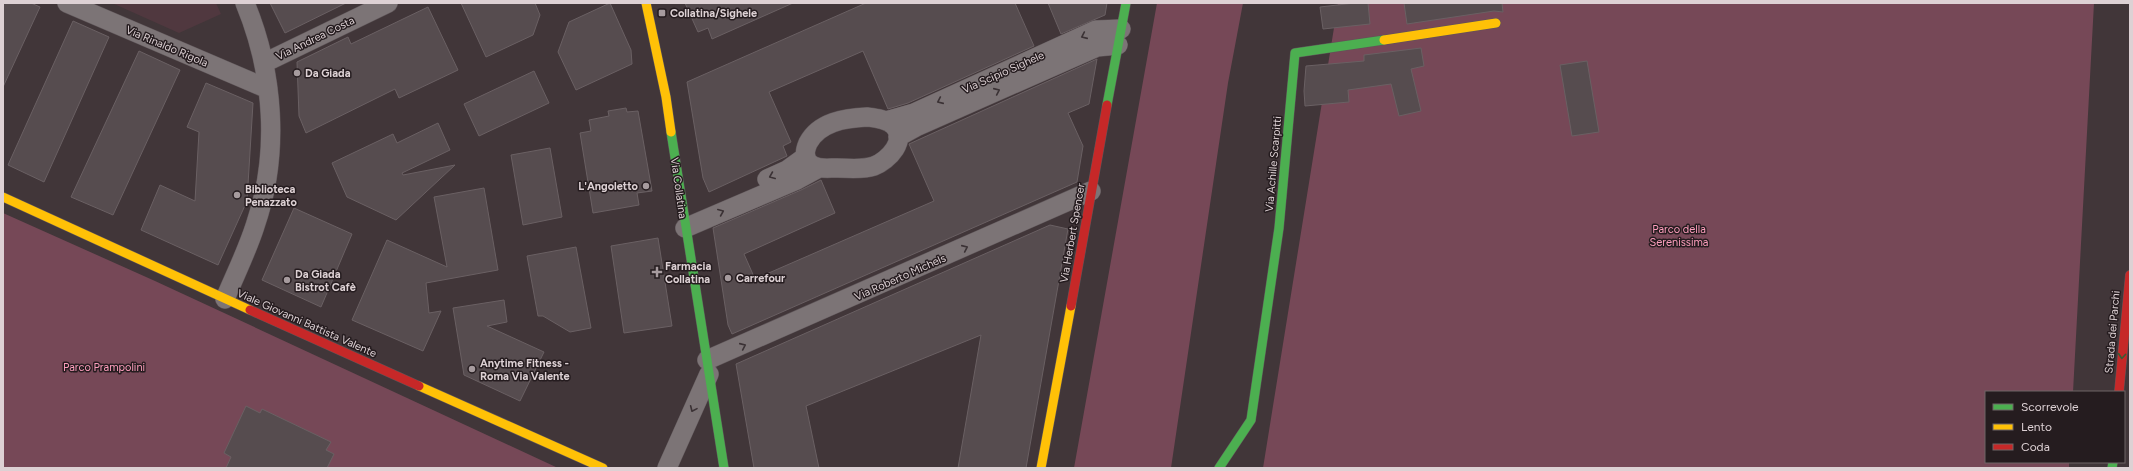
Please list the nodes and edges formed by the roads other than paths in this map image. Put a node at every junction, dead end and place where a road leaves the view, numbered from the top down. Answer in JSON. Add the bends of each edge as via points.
{"nodes":[{"id":1,"x":67,"y":3,"type":"edge"},
{"id":2,"x":244,"y":3,"type":"edge"},
{"id":3,"x":388,"y":3,"type":"edge"},
{"id":4,"x":646,"y":3,"type":"edge"},
{"id":5,"x":1126,"y":3,"type":"edge"},
{"id":6,"x":1496,"y":23,"type":"dead end"},
{"id":7,"x":1120,"y":37,"type":"junction"},
{"id":8,"x":264,"y":63,"type":"junction"},
{"id":9,"x":268,"y":89,"type":"junction"},
{"id":10,"x":886,"y":121,"type":"junction"},
{"id":11,"x":898,"y":137,"type":"junction"},
{"id":12,"x":812,"y":162,"type":"junction"},
{"id":13,"x":1091,"y":191,"type":"junction"},
{"id":14,"x":3,"y":197,"type":"edge"},
{"id":15,"x":684,"y":221,"type":"junction"},
{"id":16,"x":2130,"y":275,"type":"edge"},
{"id":17,"x":224,"y":299,"type":"junction"},
{"id":18,"x":708,"y":367,"type":"junction"},
{"id":19,"x":2119,"y":391,"type":"edge"},
{"id":20,"x":603,"y":468,"type":"edge"},
{"id":21,"x":668,"y":468,"type":"edge"},
{"id":22,"x":724,"y":468,"type":"edge"},
{"id":23,"x":1041,"y":468,"type":"edge"},
{"id":24,"x":1219,"y":468,"type":"edge"}],
"edges":[{"from":1,"to":9,"type":"street","name":"Via Rinaldo Rigola"},
{"from":2,"to":8,"type":"street"},
{"from":3,"to":8,"type":"street","name":"Via Andrea Costa"},
{"from":4,"to":15,"type":"main road","name":"Via Collatina","via":[[663,78]]},
{"from":5,"to":7,"type":"main road","name":"Via Herbert Spencer"},
{"from":6,"to":24,"type":"main road","name":"Via Achille Scarpitti","via":[[1295,53],[1279,228],[1251,420]]},
{"from":7,"to":10,"type":"street","name":"Via Scipio Sighele","one_way":true,"via":[[1096,30],[914,113]]},
{"from":11,"to":7,"type":"street","name":"Via Scipio Sighele","one_way":true},
{"from":7,"to":13,"type":"main road","name":"Via Herbert Spencer"},
{"from":8,"to":9,"type":"street"},
{"from":9,"to":17,"type":"street","via":[[270,132],[264,193],[253,233]]},
{"from":10,"to":11,"type":"street","via":[[895,128]]},
{"from":10,"to":12,"type":"street","via":[[867,116],[833,123],[811,138],[805,151]]},
{"from":11,"to":12,"type":"street","via":[[898,143],[892,153],[876,165],[867,168]]},
{"from":12,"to":15,"type":"street","via":[[797,180]]},
{"from":18,"to":13,"type":"street","name":"Via Roberto Michels","one_way":true},
{"from":13,"to":23,"type":"main road","name":"Via Herbert Spencer"},
{"from":14,"to":17,"type":"main road","name":"Viale Giovanni Battista Valente"},
{"from":15,"to":18,"type":"main road","name":"Via Collatina"},
{"from":16,"to":19,"type":"main road","name":"Strada dei Parchi","one_way":true},
{"from":17,"to":20,"type":"main road","name":"Viale Giovanni Battista Valente"},
{"from":18,"to":21,"type":"street","one_way":true},
{"from":18,"to":22,"type":"main road","name":"Via Collatina"}]}
